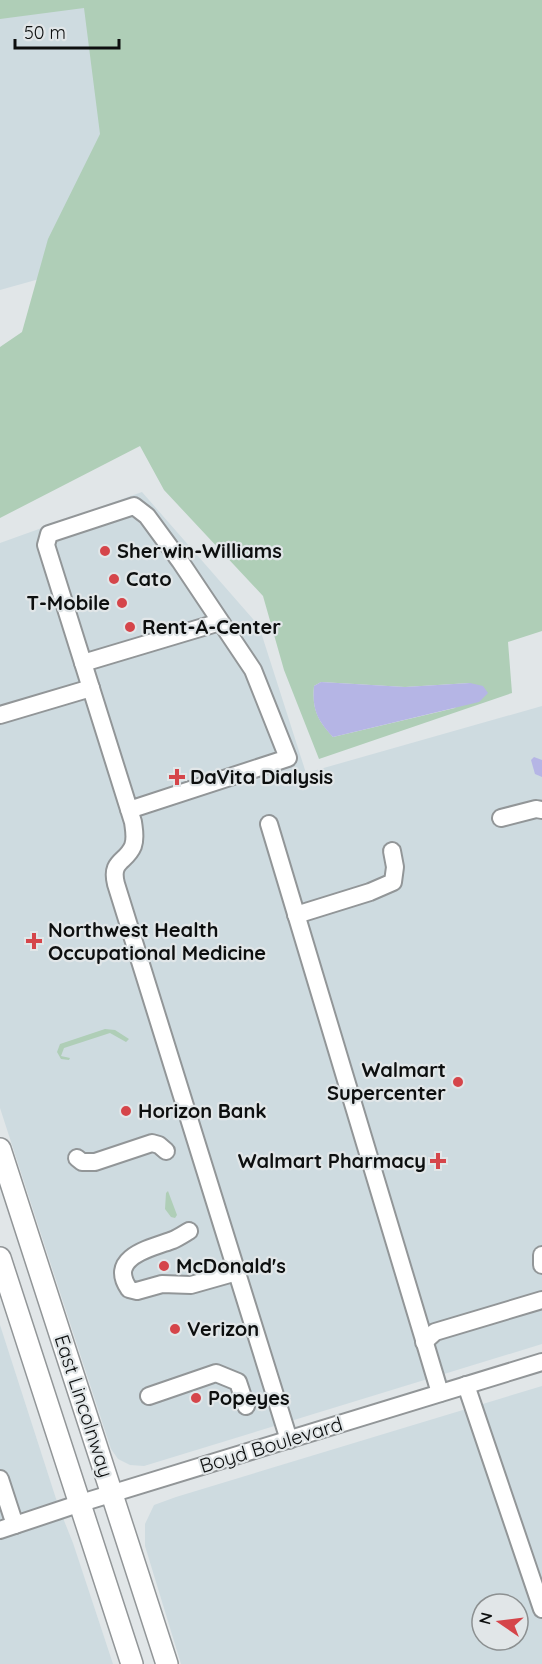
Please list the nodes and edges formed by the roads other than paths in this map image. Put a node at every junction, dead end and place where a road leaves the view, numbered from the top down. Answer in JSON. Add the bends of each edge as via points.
{"nodes":[{"id":1,"x":220,"y":622,"type":"junction"},
{"id":2,"x":83,"y":663,"type":"junction"},
{"id":3,"x":91,"y":688,"type":"junction"},
{"id":4,"x":0,"y":715,"type":"edge"},
{"id":5,"x":129,"y":810,"type":"junction"},
{"id":6,"x":542,"y":810,"type":"edge"},
{"id":7,"x":501,"y":818,"type":"dead end"},
{"id":8,"x":269,"y":824,"type":"dead end"},
{"id":9,"x":392,"y":851,"type":"dead end"},
{"id":10,"x":296,"y":915,"type":"junction"},
{"id":11,"x":0,"y":1149,"type":"edge"},
{"id":12,"x":166,"y":1152,"type":"dead end"},
{"id":13,"x":76,"y":1158,"type":"dead end"},
{"id":14,"x":3,"y":1171,"type":"edge"},
{"id":15,"x":189,"y":1231,"type":"dead end"},
{"id":16,"x":542,"y":1255,"type":"edge"},
{"id":17,"x":0,"y":1258,"type":"edge"},
{"id":18,"x":542,"y":1265,"type":"edge"},
{"id":19,"x":237,"y":1272,"type":"junction"},
{"id":20,"x":542,"y":1299,"type":"edge"},
{"id":21,"x":424,"y":1342,"type":"junction"},
{"id":22,"x":542,"y":1362,"type":"edge"},
{"id":23,"x":466,"y":1385,"type":"junction"},
{"id":24,"x":440,"y":1393,"type":"junction"},
{"id":25,"x":149,"y":1396,"type":"dead end"},
{"id":26,"x":246,"y":1406,"type":"dead end"},
{"id":27,"x":289,"y":1440,"type":"junction"},
{"id":28,"x":1,"y":1485,"type":"edge"},
{"id":29,"x":113,"y":1494,"type":"junction"},
{"id":30,"x":81,"y":1503,"type":"junction"},
{"id":31,"x":8,"y":1528,"type":"edge"},
{"id":32,"x":542,"y":1609,"type":"edge"},
{"id":33,"x":132,"y":1664,"type":"edge"},
{"id":34,"x":167,"y":1664,"type":"edge"}],
"edges":[{"from":1,"to":2,"type":"street"},
{"from":1,"to":2,"type":"street","via":[[154,525],[134,506],[49,534],[46,545]]},
{"from":1,"to":5,"type":"street","via":[[253,669],[288,758]]},
{"from":2,"to":3,"type":"street"},
{"from":3,"to":4,"type":"street"},
{"from":3,"to":5,"type":"street"},
{"from":5,"to":19,"type":"street","via":[[135,834],[133,847],[115,867],[114,876]]},
{"from":6,"to":7,"type":"street"},
{"from":8,"to":10,"type":"street"},
{"from":9,"to":10,"type":"street","via":[[393,882]]},
{"from":10,"to":21,"type":"street"},
{"from":11,"to":14,"type":"main road","name":"East Lincolnway"},
{"from":12,"to":13,"type":"street","via":[[152,1143],[94,1162]]},
{"from":14,"to":29,"type":"main road","name":"East Lincolnway"},
{"from":15,"to":19,"type":"street","via":[[144,1248],[125,1263],[124,1281],[129,1289],[191,1285]]},
{"from":16,"to":18,"type":"street"},
{"from":17,"to":30,"type":"main road","name":"East Lincolnway"},
{"from":19,"to":27,"type":"street"},
{"from":20,"to":21,"type":"street","via":[[435,1332]]},
{"from":21,"to":24,"type":"street"},
{"from":22,"to":23,"type":"street","name":"Boyd Boulevard"},
{"from":23,"to":24,"type":"street","name":"Boyd Boulevard"},
{"from":23,"to":32,"type":"street"},
{"from":24,"to":27,"type":"street","name":"Boyd Boulevard"},
{"from":25,"to":26,"type":"street","via":[[216,1372],[238,1382]]},
{"from":27,"to":29,"type":"street","name":"Boyd Boulevard"},
{"from":28,"to":31,"type":"street"},
{"from":29,"to":30,"type":"street","name":"Boyd Boulevard"},
{"from":29,"to":34,"type":"main road","name":"East Lincolnway"},
{"from":30,"to":31,"type":"street","name":"Boyd Boulevard"},
{"from":30,"to":33,"type":"main road","name":"East Lincolnway"}]}
